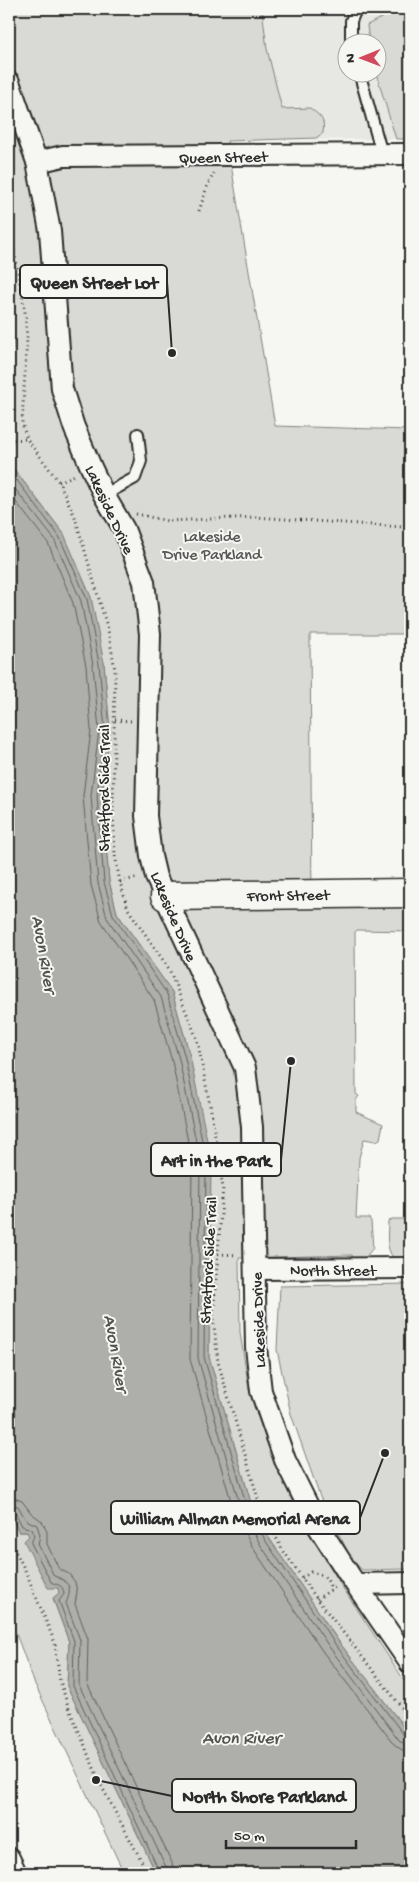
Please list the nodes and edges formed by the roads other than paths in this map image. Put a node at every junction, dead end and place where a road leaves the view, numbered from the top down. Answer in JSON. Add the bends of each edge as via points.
{"nodes":[{"id":1,"x":356,"y":9,"type":"edge"},
{"id":2,"x":351,"y":32,"type":"edge"},
{"id":3,"x":9,"y":82,"type":"edge"},
{"id":4,"x":362,"y":82,"type":"edge"},
{"id":5,"x":382,"y":154,"type":"junction"},
{"id":6,"x":410,"y":154,"type":"edge"},
{"id":7,"x":37,"y":162,"type":"junction"},
{"id":8,"x":138,"y":434,"type":"dead end"},
{"id":9,"x":108,"y":502,"type":"junction"},
{"id":10,"x":410,"y":893,"type":"edge"},
{"id":11,"x":165,"y":896,"type":"junction"},
{"id":12,"x":410,"y":1268,"type":"edge"},
{"id":13,"x":255,"y":1269,"type":"junction"},
{"id":14,"x":357,"y":1584,"type":"junction"},
{"id":15,"x":410,"y":1584,"type":"edge"},
{"id":16,"x":410,"y":1663,"type":"edge"},
{"id":17,"x":9,"y":1858,"type":"edge"},
{"id":18,"x":16,"y":1873,"type":"edge"}],
"edges":[{"from":1,"to":2,"type":"lane"},
{"from":3,"to":7,"type":"street","name":"Lakeside Drive"},
{"from":4,"to":5,"type":"lane"},
{"from":5,"to":6,"type":"street","name":"Queen Street"},
{"from":5,"to":7,"type":"street","name":"Queen Street","via":[[63,156]]},
{"from":7,"to":9,"type":"street","name":"Lakeside Drive","via":[[50,231],[62,389],[74,427]]},
{"from":8,"to":9,"type":"lane","via":[[141,461],[136,478]]},
{"from":9,"to":11,"type":"street","name":"Lakeside Drive","via":[[124,529],[144,582],[150,634],[146,816],[152,863]]},
{"from":10,"to":11,"type":"street","name":"Front Street"},
{"from":11,"to":13,"type":"street","name":"Lakeside Drive","via":[[245,1068],[252,1127]]},
{"from":12,"to":13,"type":"street","name":"North Street"},
{"from":13,"to":14,"type":"street","name":"Lakeside Drive","via":[[256,1347],[261,1391],[285,1460],[318,1526]]},
{"from":14,"to":15,"type":"street"},
{"from":14,"to":16,"type":"street","name":"Lakeside Drive"},
{"from":17,"to":18,"type":"street"}]}
